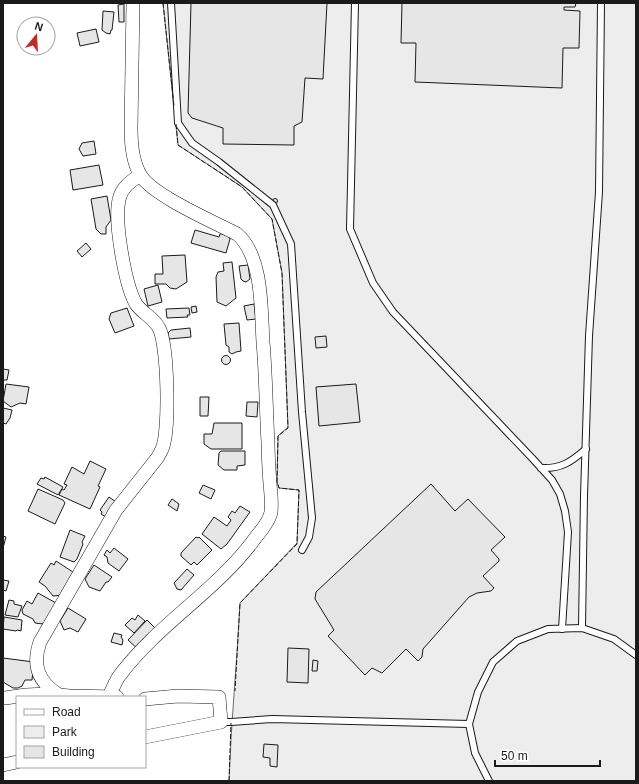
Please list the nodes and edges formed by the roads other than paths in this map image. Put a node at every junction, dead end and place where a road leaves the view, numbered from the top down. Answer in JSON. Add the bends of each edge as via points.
{"nodes":[{"id":1,"x":133,"y":3,"type":"edge"},
{"id":2,"x":171,"y":3,"type":"edge"},
{"id":3,"x":355,"y":3,"type":"edge"},
{"id":4,"x":601,"y":3,"type":"edge"},
{"id":5,"x":140,"y":175,"type":"junction"},
{"id":6,"x":586,"y":449,"type":"junction"},
{"id":7,"x":541,"y":468,"type":"junction"},
{"id":8,"x":302,"y":550,"type":"dead end"},
{"id":9,"x":582,"y":628,"type":"junction"},
{"id":10,"x":562,"y":629,"type":"junction"},
{"id":11,"x":636,"y":655,"type":"edge"},
{"id":12,"x":58,"y":695,"type":"junction"},
{"id":13,"x":16,"y":696,"type":"edge"},
{"id":14,"x":19,"y":696,"type":"edge"},
{"id":15,"x":86,"y":696,"type":"edge"},
{"id":16,"x":114,"y":696,"type":"edge"},
{"id":17,"x":5,"y":698,"type":"dead end"},
{"id":18,"x":146,"y":699,"type":"edge"},
{"id":19,"x":221,"y":722,"type":"junction"},
{"id":20,"x":469,"y":724,"type":"junction"},
{"id":21,"x":146,"y":737,"type":"edge"},
{"id":22,"x":16,"y":762,"type":"edge"},
{"id":23,"x":3,"y":765,"type":"edge"},
{"id":24,"x":489,"y":781,"type":"edge"}],
"edges":[{"from":1,"to":5,"type":"street","via":[[131,142]]},
{"from":2,"to":8,"type":"lane","via":[[178,123],[192,143],[273,205],[291,244],[312,518],[309,538]]},
{"from":3,"to":7,"type":"lane","via":[[350,228],[373,283],[393,312]]},
{"from":4,"to":6,"type":"lane","via":[[599,192],[589,336]]},
{"from":5,"to":12,"type":"street","via":[[128,184],[119,199],[118,229],[127,282],[143,313],[159,328],[164,346],[167,394],[164,440],[158,457],[116,510],[40,642],[37,655],[39,674],[50,690]]},
{"from":5,"to":16,"type":"street","via":[[156,190],[237,234],[244,240],[253,256],[261,309],[272,500],[271,513],[246,551],[144,647],[119,675]]},
{"from":6,"to":7,"type":"lane","via":[[565,465],[553,469]]},
{"from":6,"to":9,"type":"lane"},
{"from":7,"to":10,"type":"lane","via":[[560,494],[568,532]]},
{"from":9,"to":10,"type":"lane"},
{"from":9,"to":11,"type":"lane","via":[[614,639]]},
{"from":10,"to":20,"type":"lane","via":[[548,629],[517,641],[493,662],[478,692]]},
{"from":12,"to":14,"type":"street"},
{"from":12,"to":15,"type":"street"},
{"from":13,"to":17,"type":"street"},
{"from":18,"to":19,"type":"street","via":[[178,696],[219,697]]},
{"from":19,"to":20,"type":"lane","via":[[272,719]]},
{"from":19,"to":21,"type":"street"},
{"from":20,"to":24,"type":"lane","via":[[475,753]]},
{"from":22,"to":23,"type":"street"}]}
